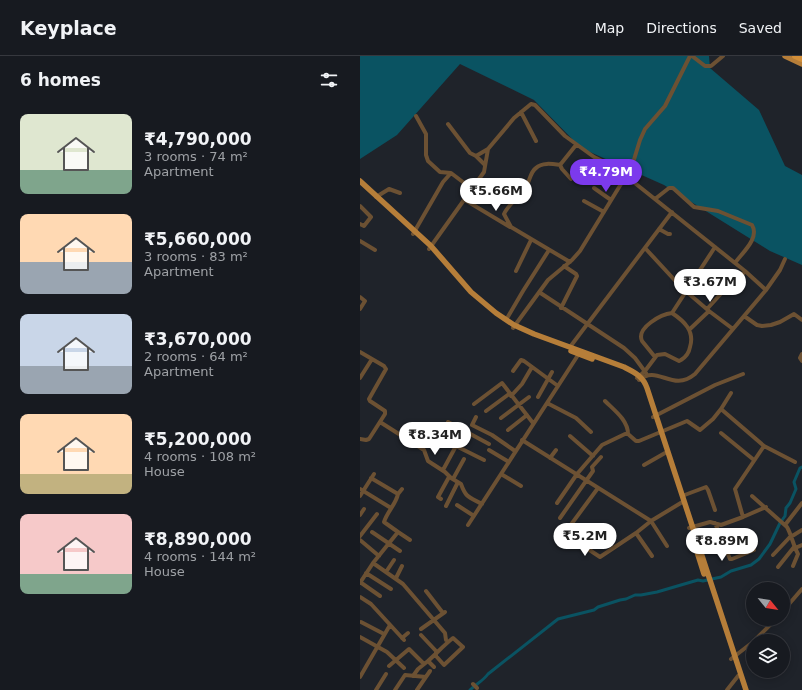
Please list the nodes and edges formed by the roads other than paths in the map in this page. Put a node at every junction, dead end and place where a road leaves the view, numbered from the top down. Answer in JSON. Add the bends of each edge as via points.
{"nodes":[{"id":1,"x":691,"y":56,"type":"edge"},
{"id":2,"x":723,"y":56,"type":"edge"},
{"id":3,"x":785,"y":56,"type":"edge"},
{"id":4,"x":795,"y":56,"type":"edge"},
{"id":5,"x":802,"y":59,"type":"edge"},
{"id":6,"x":802,"y":64,"type":"edge"},
{"id":7,"x":521,"y":112,"type":"junction"},
{"id":8,"x":416,"y":116,"type":"dead end"},
{"id":9,"x":448,"y":124,"type":"dead end"},
{"id":10,"x":536,"y":141,"type":"dead end"},
{"id":11,"x":576,"y":145,"type":"junction"},
{"id":12,"x":488,"y":149,"type":"junction"},
{"id":13,"x":476,"y":156,"type":"junction"},
{"id":14,"x":485,"y":165,"type":"junction"},
{"id":15,"x":560,"y":165,"type":"junction"},
{"id":16,"x":632,"y":166,"type":"junction"},
{"id":17,"x":451,"y":173,"type":"junction"},
{"id":18,"x":626,"y":176,"type":"junction"},
{"id":19,"x":571,"y":179,"type":"dead end"},
{"id":20,"x":361,"y":185,"type":"edge"},
{"id":21,"x":594,"y":188,"type":"dead end"},
{"id":22,"x":472,"y":189,"type":"junction"},
{"id":23,"x":400,"y":193,"type":"dead end"},
{"id":24,"x":378,"y":198,"type":"junction"},
{"id":25,"x":655,"y":199,"type":"junction"},
{"id":26,"x":465,"y":200,"type":"junction"},
{"id":27,"x":611,"y":200,"type":"junction"},
{"id":28,"x":584,"y":201,"type":"dead end"},
{"id":29,"x":360,"y":206,"type":"edge"},
{"id":30,"x":604,"y":212,"type":"junction"},
{"id":31,"x":672,"y":212,"type":"junction"},
{"id":32,"x":360,"y":224,"type":"edge"},
{"id":33,"x":511,"y":227,"type":"junction"},
{"id":34,"x":659,"y":228,"type":"junction"},
{"id":35,"x":413,"y":232,"type":"junction"},
{"id":36,"x":670,"y":234,"type":"dead end"},
{"id":37,"x":531,"y":240,"type":"junction"},
{"id":38,"x":360,"y":242,"type":"edge"},
{"id":39,"x":715,"y":247,"type":"junction"},
{"id":40,"x":430,"y":248,"type":"junction"},
{"id":41,"x":645,"y":248,"type":"junction"},
{"id":42,"x":375,"y":250,"type":"dead end"},
{"id":43,"x":550,"y":250,"type":"junction"},
{"id":44,"x":785,"y":259,"type":"dead end"},
{"id":45,"x":570,"y":262,"type":"junction"},
{"id":46,"x":735,"y":263,"type":"junction"},
{"id":47,"x":564,"y":266,"type":"junction"},
{"id":48,"x":516,"y":271,"type":"dead end"},
{"id":49,"x":745,"y":271,"type":"junction"},
{"id":50,"x":766,"y":290,"type":"junction"},
{"id":51,"x":685,"y":291,"type":"junction"},
{"id":52,"x":539,"y":292,"type":"junction"},
{"id":53,"x":360,"y":297,"type":"edge"},
{"id":54,"x":561,"y":308,"type":"junction"},
{"id":55,"x":360,"y":309,"type":"edge"},
{"id":56,"x":708,"y":310,"type":"junction"},
{"id":57,"x":672,"y":313,"type":"junction"},
{"id":58,"x":744,"y":316,"type":"junction"},
{"id":59,"x":506,"y":320,"type":"junction"},
{"id":60,"x":802,"y":320,"type":"edge"},
{"id":61,"x":587,"y":324,"type":"junction"},
{"id":62,"x":513,"y":326,"type":"junction"},
{"id":63,"x":690,"y":329,"type":"junction"},
{"id":64,"x":733,"y":329,"type":"junction"},
{"id":65,"x":570,"y":347,"type":"junction"},
{"id":66,"x":360,"y":352,"type":"edge"},
{"id":67,"x":579,"y":353,"type":"junction"},
{"id":68,"x":802,"y":354,"type":"edge"},
{"id":69,"x":655,"y":357,"type":"junction"},
{"id":70,"x":372,"y":359,"type":"junction"},
{"id":71,"x":802,"y":361,"type":"edge"},
{"id":72,"x":532,"y":367,"type":"junction"},
{"id":73,"x":513,"y":370,"type":"dead end"},
{"id":74,"x":552,"y":372,"type":"dead end"},
{"id":75,"x":743,"y":374,"type":"dead end"},
{"id":76,"x":642,"y":376,"type":"junction"},
{"id":77,"x":360,"y":378,"type":"edge"},
{"id":78,"x":548,"y":379,"type":"junction"},
{"id":79,"x":558,"y":386,"type":"junction"},
{"id":80,"x":730,"y":393,"type":"dead end"},
{"id":81,"x":510,"y":395,"type":"junction"},
{"id":82,"x":529,"y":397,"type":"dead end"},
{"id":83,"x":538,"y":398,"type":"dead end"},
{"id":84,"x":605,"y":401,"type":"dead end"},
{"id":85,"x":547,"y":402,"type":"junction"},
{"id":86,"x":474,"y":404,"type":"dead end"},
{"id":87,"x":519,"y":405,"type":"junction"},
{"id":88,"x":720,"y":409,"type":"junction"},
{"id":89,"x":486,"y":411,"type":"dead end"},
{"id":90,"x":527,"y":415,"type":"junction"},
{"id":91,"x":654,"y":416,"type":"junction"},
{"id":92,"x":476,"y":417,"type":"dead end"},
{"id":93,"x":502,"y":418,"type":"dead end"},
{"id":94,"x":380,"y":422,"type":"junction"},
{"id":95,"x":448,"y":422,"type":"dead end"},
{"id":96,"x":533,"y":423,"type":"junction"},
{"id":97,"x":463,"y":430,"type":"junction"},
{"id":98,"x":508,"y":430,"type":"dead end"},
{"id":99,"x":590,"y":432,"type":"dead end"},
{"id":100,"x":660,"y":432,"type":"junction"},
{"id":101,"x":721,"y":433,"type":"dead end"},
{"id":102,"x":628,"y":434,"type":"junction"},
{"id":103,"x":570,"y":436,"type":"dead end"},
{"id":104,"x":361,"y":438,"type":"edge"},
{"id":105,"x":522,"y":440,"type":"junction"},
{"id":106,"x":489,"y":444,"type":"dead end"},
{"id":107,"x":456,"y":446,"type":"junction"},
{"id":108,"x":764,"y":446,"type":"junction"},
{"id":109,"x":489,"y":450,"type":"dead end"},
{"id":110,"x":556,"y":450,"type":"dead end"},
{"id":111,"x":515,"y":451,"type":"junction"},
{"id":112,"x":665,"y":453,"type":"junction"},
{"id":113,"x":593,"y":456,"type":"junction"},
{"id":114,"x":601,"y":457,"type":"dead end"},
{"id":115,"x":550,"y":458,"type":"junction"},
{"id":116,"x":464,"y":460,"type":"dead end"},
{"id":117,"x":484,"y":460,"type":"dead end"},
{"id":118,"x":754,"y":460,"type":"junction"},
{"id":119,"x":508,"y":462,"type":"junction"},
{"id":120,"x":795,"y":462,"type":"dead end"},
{"id":121,"x":644,"y":465,"type":"dead end"},
{"id":122,"x":443,"y":470,"type":"junction"},
{"id":123,"x":501,"y":474,"type":"junction"},
{"id":124,"x":577,"y":474,"type":"junction"},
{"id":125,"x":451,"y":478,"type":"junction"},
{"id":126,"x":586,"y":480,"type":"junction"},
{"id":127,"x":458,"y":482,"type":"junction"},
{"id":128,"x":521,"y":486,"type":"dead end"},
{"id":129,"x":598,"y":488,"type":"junction"},
{"id":130,"x":402,"y":489,"type":"dead end"},
{"id":131,"x":362,"y":490,"type":"edge"},
{"id":132,"x":398,"y":494,"type":"junction"},
{"id":133,"x":360,"y":496,"type":"edge"},
{"id":134,"x":752,"y":496,"type":"dead end"},
{"id":135,"x":441,"y":500,"type":"dead end"},
{"id":136,"x":682,"y":500,"type":"junction"},
{"id":137,"x":557,"y":503,"type":"dead end"},
{"id":138,"x":482,"y":504,"type":"junction"},
{"id":139,"x":802,"y":504,"type":"edge"},
{"id":140,"x":456,"y":505,"type":"dead end"},
{"id":141,"x":446,"y":506,"type":"dead end"},
{"id":142,"x":391,"y":508,"type":"junction"},
{"id":143,"x":766,"y":508,"type":"junction"},
{"id":144,"x":364,"y":509,"type":"dead end"},
{"id":145,"x":716,"y":510,"type":"dead end"},
{"id":146,"x":377,"y":514,"type":"dead end"},
{"id":147,"x":360,"y":515,"type":"edge"},
{"id":148,"x":474,"y":516,"type":"junction"},
{"id":149,"x":743,"y":517,"type":"junction"},
{"id":150,"x":560,"y":518,"type":"dead end"},
{"id":151,"x":651,"y":521,"type":"junction"},
{"id":152,"x":715,"y":523,"type":"junction"},
{"id":153,"x":783,"y":523,"type":"junction"},
{"id":154,"x":468,"y":525,"type":"dead end"},
{"id":155,"x":691,"y":527,"type":"junction"},
{"id":156,"x":802,"y":530,"type":"edge"},
{"id":157,"x":372,"y":532,"type":"dead end"},
{"id":158,"x":398,"y":532,"type":"junction"},
{"id":159,"x":636,"y":533,"type":"junction"},
{"id":160,"x":751,"y":534,"type":"dead end"},
{"id":161,"x":360,"y":536,"type":"edge"},
{"id":162,"x":791,"y":536,"type":"junction"},
{"id":163,"x":360,"y":540,"type":"edge"},
{"id":164,"x":410,"y":540,"type":"dead end"},
{"id":165,"x":388,"y":544,"type":"junction"},
{"id":166,"x":724,"y":545,"type":"junction"},
{"id":167,"x":802,"y":545,"type":"edge"},
{"id":168,"x":667,"y":546,"type":"dead end"},
{"id":169,"x":794,"y":548,"type":"junction"},
{"id":170,"x":754,"y":550,"type":"dead end"},
{"id":171,"x":400,"y":551,"type":"dead end"},
{"id":172,"x":773,"y":555,"type":"dead end"},
{"id":173,"x":379,"y":556,"type":"junction"},
{"id":174,"x":652,"y":556,"type":"dead end"},
{"id":175,"x":394,"y":560,"type":"dead end"},
{"id":176,"x":373,"y":563,"type":"junction"},
{"id":177,"x":402,"y":566,"type":"dead end"},
{"id":178,"x":792,"y":566,"type":"dead end"},
{"id":179,"x":778,"y":567,"type":"dead end"},
{"id":180,"x":386,"y":572,"type":"junction"},
{"id":181,"x":366,"y":573,"type":"junction"},
{"id":182,"x":396,"y":578,"type":"junction"},
{"id":183,"x":360,"y":582,"type":"edge"},
{"id":184,"x":391,"y":589,"type":"dead end"},
{"id":185,"x":802,"y":589,"type":"edge"},
{"id":186,"x":426,"y":591,"type":"dead end"},
{"id":187,"x":380,"y":596,"type":"dead end"},
{"id":188,"x":360,"y":597,"type":"edge"},
{"id":189,"x":790,"y":603,"type":"edge"},
{"id":190,"x":433,"y":620,"type":"junction"},
{"id":191,"x":361,"y":621,"type":"edge"},
{"id":192,"x":390,"y":625,"type":"junction"},
{"id":193,"x":769,"y":626,"type":"edge"},
{"id":194,"x":421,"y":629,"type":"dead end"},
{"id":195,"x":408,"y":633,"type":"dead end"},
{"id":196,"x":384,"y":634,"type":"junction"},
{"id":197,"x":762,"y":634,"type":"edge"},
{"id":198,"x":421,"y":635,"type":"dead end"},
{"id":199,"x":360,"y":637,"type":"edge"},
{"id":200,"x":446,"y":640,"type":"dead end"},
{"id":201,"x":377,"y":646,"type":"junction"},
{"id":202,"x":746,"y":648,"type":"edge"},
{"id":203,"x":436,"y":654,"type":"junction"},
{"id":204,"x":733,"y":658,"type":"junction"},
{"id":205,"x":396,"y":660,"type":"junction"},
{"id":206,"x":426,"y":662,"type":"junction"},
{"id":207,"x":390,"y":666,"type":"dead end"},
{"id":208,"x":434,"y":667,"type":"dead end"},
{"id":209,"x":404,"y":668,"type":"dead end"},
{"id":210,"x":430,"y":671,"type":"dead end"},
{"id":211,"x":386,"y":674,"type":"dead end"},
{"id":212,"x":413,"y":676,"type":"junction"},
{"id":213,"x":739,"y":676,"type":"junction"},
{"id":214,"x":360,"y":677,"type":"edge"},
{"id":215,"x":426,"y":677,"type":"junction"},
{"id":216,"x":473,"y":684,"type":"dead end"},
{"id":217,"x":477,"y":688,"type":"dead end"},
{"id":218,"x":376,"y":690,"type":"edge"},
{"id":219,"x":395,"y":690,"type":"edge"},
{"id":220,"x":417,"y":690,"type":"edge"},
{"id":221,"x":727,"y":690,"type":"edge"},
{"id":222,"x":742,"y":690,"type":"edge"},
{"id":223,"x":746,"y":690,"type":"edge"}],
"edges":[{"from":1,"to":2,"type":"street","via":[[705,66],[712,66]]},
{"from":1,"to":16,"type":"street","via":[[666,106],[645,129]]},
{"from":3,"to":6,"type":"main road"},
{"from":4,"to":5,"type":"highway"},
{"from":7,"to":10,"type":"street"},
{"from":7,"to":11,"type":"street","via":[[533,103]]},
{"from":7,"to":12,"type":"street"},
{"from":8,"to":17,"type":"street","via":[[426,134],[428,161],[440,172]]},
{"from":9,"to":13,"type":"street"},
{"from":11,"to":15,"type":"street"},
{"from":11,"to":16,"type":"street","via":[[604,162]]},
{"from":12,"to":13,"type":"street"},
{"from":12,"to":14,"type":"street"},
{"from":13,"to":14,"type":"street"},
{"from":14,"to":22,"type":"street","via":[[484,172]]},
{"from":15,"to":19,"type":"street"},
{"from":15,"to":33,"type":"street","via":[[537,166],[532,172],[526,188],[504,214]]},
{"from":16,"to":18,"type":"street"},
{"from":17,"to":22,"type":"street"},
{"from":17,"to":35,"type":"street"},
{"from":18,"to":25,"type":"street"},
{"from":18,"to":27,"type":"street"},
{"from":20,"to":24,"type":"main road"},
{"from":21,"to":27,"type":"street"},
{"from":22,"to":26,"type":"street"},
{"from":23,"to":24,"type":"street","via":[[389,189]]},
{"from":24,"to":35,"type":"main road"},
{"from":25,"to":31,"type":"street"},
{"from":25,"to":46,"type":"street","via":[[669,188],[673,188],[694,207],[718,210],[752,225],[753,237]]},
{"from":26,"to":33,"type":"street"},
{"from":26,"to":40,"type":"street"},
{"from":27,"to":30,"type":"street"},
{"from":28,"to":30,"type":"street"},
{"from":29,"to":32,"type":"street","via":[[371,217],[364,226]]},
{"from":30,"to":45,"type":"street","via":[[580,252]]},
{"from":31,"to":34,"type":"street"},
{"from":31,"to":39,"type":"street"},
{"from":33,"to":37,"type":"street"},
{"from":34,"to":36,"type":"street"},
{"from":34,"to":41,"type":"street"},
{"from":35,"to":40,"type":"main road"},
{"from":37,"to":43,"type":"street"},
{"from":37,"to":48,"type":"street"},
{"from":38,"to":42,"type":"street"},
{"from":39,"to":46,"type":"street"},
{"from":39,"to":51,"type":"street"},
{"from":40,"to":59,"type":"main road","via":[[471,292]]},
{"from":40,"to":62,"type":"main road","via":[[472,298],[494,316]]},
{"from":41,"to":51,"type":"street"},
{"from":41,"to":61,"type":"street"},
{"from":43,"to":45,"type":"street"},
{"from":43,"to":59,"type":"street"},
{"from":44,"to":50,"type":"street"},
{"from":45,"to":47,"type":"street"},
{"from":46,"to":49,"type":"street"},
{"from":47,"to":52,"type":"street"},
{"from":47,"to":54,"type":"street","via":[[577,276]]},
{"from":49,"to":50,"type":"street"},
{"from":49,"to":56,"type":"street"},
{"from":50,"to":58,"type":"street"},
{"from":51,"to":56,"type":"street"},
{"from":51,"to":57,"type":"street"},
{"from":52,"to":54,"type":"street"},
{"from":52,"to":62,"type":"street"},
{"from":53,"to":55,"type":"street","via":[[365,301]]},
{"from":54,"to":61,"type":"street"},
{"from":56,"to":63,"type":"street"},
{"from":56,"to":64,"type":"street"},
{"from":57,"to":63,"type":"street"},
{"from":57,"to":69,"type":"street","via":[[658,317],[642,333],[642,341]]},
{"from":58,"to":60,"type":"street","via":[[760,326],[771,325],[794,314]]},
{"from":58,"to":64,"type":"street"},
{"from":59,"to":62,"type":"main road"},
{"from":61,"to":65,"type":"street"},
{"from":61,"to":76,"type":"street","via":[[635,358]]},
{"from":62,"to":65,"type":"main road"},
{"from":62,"to":67,"type":"main road"},
{"from":63,"to":69,"type":"street","via":[[691,344],[684,359],[679,361],[662,354]]},
{"from":64,"to":76,"type":"street","via":[[690,379],[678,382],[657,375]]},
{"from":65,"to":67,"type":"main road"},
{"from":66,"to":70,"type":"street"},
{"from":67,"to":76,"type":"main road","via":[[624,367]]},
{"from":67,"to":79,"type":"street"},
{"from":68,"to":71,"type":"street"},
{"from":69,"to":76,"type":"street"},
{"from":70,"to":77,"type":"street"},
{"from":70,"to":94,"type":"street","via":[[386,369],[369,399],[385,411]]},
{"from":72,"to":73,"type":"street","via":[[521,360]]},
{"from":72,"to":78,"type":"street"},
{"from":72,"to":81,"type":"street","via":[[522,384]]},
{"from":74,"to":78,"type":"street"},
{"from":75,"to":91,"type":"street","via":[[715,385]]},
{"from":76,"to":91,"type":"main road"},
{"from":78,"to":79,"type":"street"},
{"from":78,"to":83,"type":"street"},
{"from":79,"to":85,"type":"street"},
{"from":80,"to":88,"type":"street"},
{"from":81,"to":86,"type":"street","via":[[500,384]]},
{"from":81,"to":87,"type":"street"},
{"from":81,"to":89,"type":"street"},
{"from":82,"to":87,"type":"street"},
{"from":84,"to":102,"type":"street","via":[[627,426]]},
{"from":85,"to":96,"type":"street"},
{"from":85,"to":99,"type":"street","via":[[576,418]]},
{"from":87,"to":90,"type":"street"},
{"from":87,"to":93,"type":"street"},
{"from":88,"to":100,"type":"street","via":[[700,430],[687,422]]},
{"from":88,"to":108,"type":"street"},
{"from":90,"to":96,"type":"street"},
{"from":90,"to":98,"type":"street"},
{"from":91,"to":100,"type":"main road"},
{"from":92,"to":111,"type":"street","via":[[472,425]]},
{"from":94,"to":104,"type":"street","via":[[369,439]]},
{"from":94,"to":122,"type":"street","via":[[424,450],[427,460]]},
{"from":95,"to":97,"type":"street"},
{"from":96,"to":105,"type":"street"},
{"from":97,"to":106,"type":"street"},
{"from":97,"to":107,"type":"street"},
{"from":100,"to":102,"type":"street","via":[[636,441]]},
{"from":100,"to":112,"type":"main road"},
{"from":100,"to":136,"type":"main road"},
{"from":101,"to":118,"type":"street"},
{"from":102,"to":113,"type":"street","via":[[606,442]]},
{"from":103,"to":113,"type":"street"},
{"from":105,"to":111,"type":"street"},
{"from":105,"to":115,"type":"street"},
{"from":107,"to":117,"type":"street"},
{"from":107,"to":122,"type":"street"},
{"from":108,"to":118,"type":"street"},
{"from":108,"to":120,"type":"street"},
{"from":109,"to":119,"type":"street"},
{"from":110,"to":115,"type":"street"},
{"from":111,"to":119,"type":"street"},
{"from":112,"to":121,"type":"street"},
{"from":112,"to":136,"type":"main road"},
{"from":113,"to":124,"type":"street"},
{"from":114,"to":126,"type":"street","via":[[592,467],[593,471]]},
{"from":115,"to":124,"type":"street"},
{"from":116,"to":125,"type":"street"},
{"from":118,"to":149,"type":"street","via":[[735,489]]},
{"from":119,"to":123,"type":"street"},
{"from":122,"to":125,"type":"street"},
{"from":123,"to":128,"type":"street"},
{"from":123,"to":138,"type":"street"},
{"from":124,"to":126,"type":"street"},
{"from":124,"to":137,"type":"street"},
{"from":125,"to":127,"type":"street"},
{"from":125,"to":135,"type":"street","via":[[438,497]]},
{"from":126,"to":129,"type":"street"},
{"from":126,"to":150,"type":"street"},
{"from":127,"to":138,"type":"street","via":[[465,495]]},
{"from":127,"to":141,"type":"street"},
{"from":129,"to":151,"type":"street"},
{"from":129,"to":159,"type":"street","via":[[567,530],[567,534],[600,557]]},
{"from":130,"to":132,"type":"street"},
{"from":131,"to":132,"type":"street","via":[[373,476]]},
{"from":131,"to":133,"type":"street"},
{"from":131,"to":142,"type":"street"},
{"from":132,"to":142,"type":"street"},
{"from":134,"to":143,"type":"street"},
{"from":136,"to":145,"type":"street","via":[[706,487]]},
{"from":136,"to":151,"type":"street"},
{"from":136,"to":155,"type":"main road"},
{"from":138,"to":148,"type":"street"},
{"from":139,"to":153,"type":"street"},
{"from":140,"to":148,"type":"street"},
{"from":142,"to":158,"type":"street","via":[[384,522]]},
{"from":143,"to":149,"type":"street"},
{"from":143,"to":153,"type":"street"},
{"from":144,"to":147,"type":"street"},
{"from":146,"to":161,"type":"street"},
{"from":148,"to":154,"type":"street"},
{"from":149,"to":152,"type":"street","via":[[721,525]]},
{"from":151,"to":159,"type":"street"},
{"from":151,"to":168,"type":"street"},
{"from":152,"to":155,"type":"street"},
{"from":152,"to":166,"type":"street"},
{"from":153,"to":162,"type":"street"},
{"from":155,"to":204,"type":"main road"},
{"from":156,"to":162,"type":"street"},
{"from":157,"to":165,"type":"street"},
{"from":158,"to":164,"type":"street"},
{"from":158,"to":165,"type":"street"},
{"from":159,"to":174,"type":"street"},
{"from":160,"to":166,"type":"street"},
{"from":162,"to":169,"type":"street"},
{"from":162,"to":172,"type":"street"},
{"from":163,"to":173,"type":"street"},
{"from":165,"to":171,"type":"street"},
{"from":165,"to":173,"type":"street"},
{"from":166,"to":170,"type":"street","via":[[731,560]]},
{"from":167,"to":169,"type":"street"},
{"from":169,"to":178,"type":"street","via":[[798,554]]},
{"from":169,"to":179,"type":"street"},
{"from":173,"to":176,"type":"street"},
{"from":175,"to":180,"type":"street"},
{"from":176,"to":180,"type":"street"},
{"from":176,"to":181,"type":"street"},
{"from":177,"to":182,"type":"street"},
{"from":180,"to":182,"type":"street"},
{"from":181,"to":183,"type":"street"},
{"from":181,"to":184,"type":"street"},
{"from":182,"to":190,"type":"street"},
{"from":183,"to":187,"type":"street"},
{"from":185,"to":189,"type":"street"},
{"from":186,"to":190,"type":"street","via":[[444,612]]},
{"from":188,"to":192,"type":"street","via":[[371,604]]},
{"from":190,"to":194,"type":"street"},
{"from":190,"to":200,"type":"street","via":[[445,633]]},
{"from":191,"to":196,"type":"street"},
{"from":192,"to":195,"type":"street","via":[[403,639]]},
{"from":192,"to":196,"type":"street"},
{"from":193,"to":197,"type":"street"},
{"from":196,"to":201,"type":"street"},
{"from":198,"to":203,"type":"street"},
{"from":199,"to":201,"type":"street"},
{"from":201,"to":205,"type":"street"},
{"from":201,"to":214,"type":"street"},
{"from":202,"to":204,"type":"street"},
{"from":203,"to":203,"type":"street","via":[[444,665],[463,648],[454,638]]},
{"from":203,"to":206,"type":"street"},
{"from":204,"to":213,"type":"main road"},
{"from":205,"to":206,"type":"street","via":[[409,649]]},
{"from":205,"to":207,"type":"street"},
{"from":205,"to":209,"type":"street"},
{"from":206,"to":208,"type":"street"},
{"from":206,"to":212,"type":"street"},
{"from":210,"to":215,"type":"street"},
{"from":211,"to":218,"type":"street"},
{"from":212,"to":215,"type":"street"},
{"from":212,"to":219,"type":"street","via":[[405,675]]},
{"from":213,"to":221,"type":"street"},
{"from":213,"to":222,"type":"main road"},
{"from":213,"to":223,"type":"main road"},
{"from":215,"to":220,"type":"street"},
{"from":216,"to":217,"type":"street"}]}
